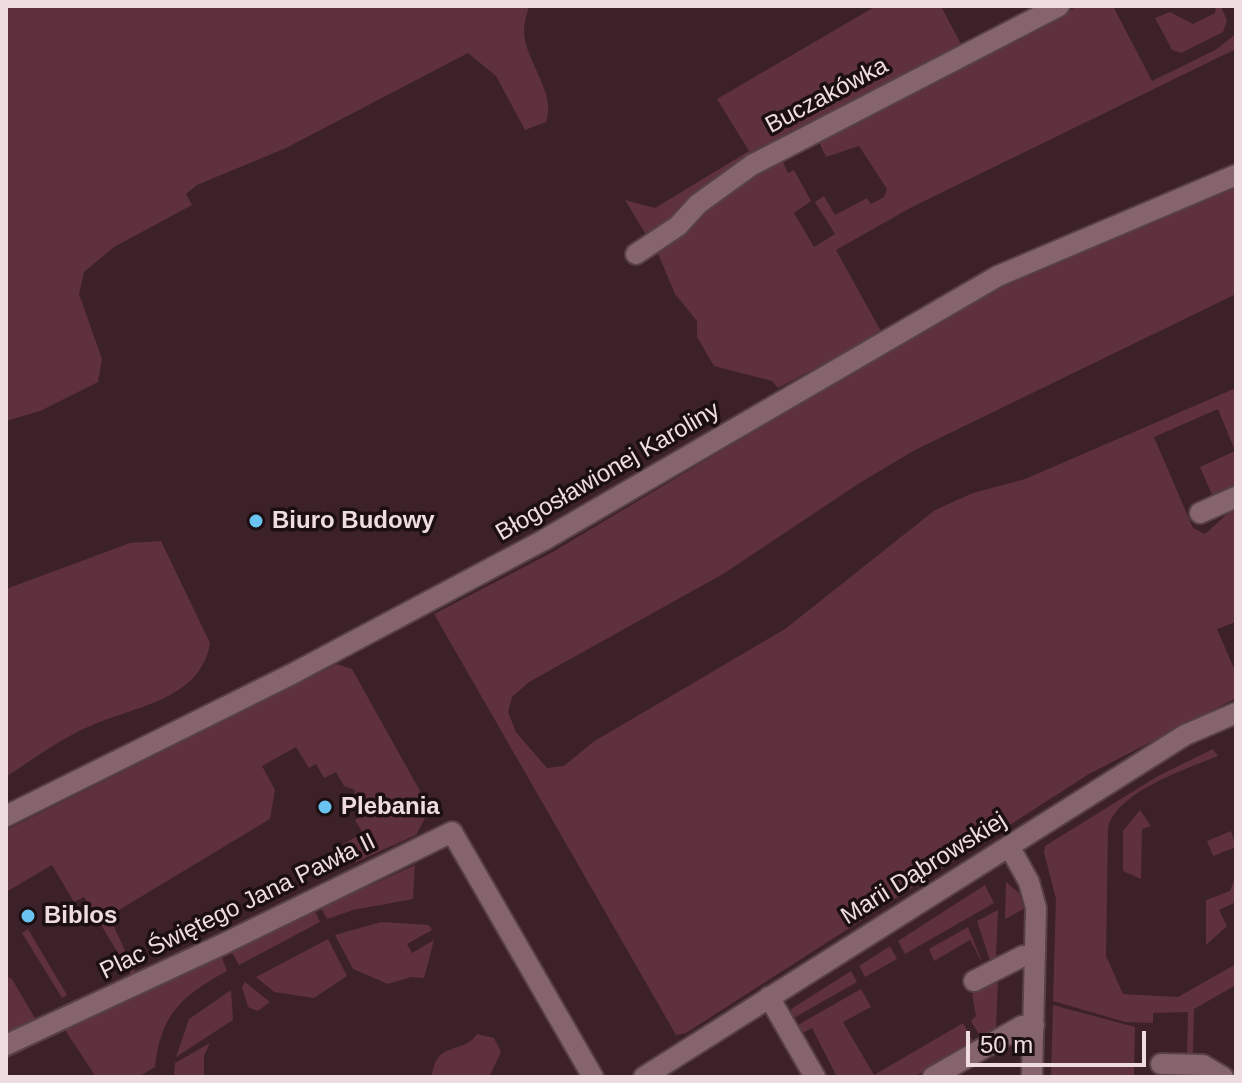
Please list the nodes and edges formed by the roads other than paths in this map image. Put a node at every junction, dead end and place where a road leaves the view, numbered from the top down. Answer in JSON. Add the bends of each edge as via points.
{"nodes":[{"id":1,"x":1059,"y":6,"type":"edge"},
{"id":2,"x":1236,"y":175,"type":"edge"},
{"id":3,"x":636,"y":254,"type":"dead end"},
{"id":4,"x":1236,"y":497,"type":"edge"},
{"id":5,"x":1200,"y":513,"type":"dead end"},
{"id":6,"x":1236,"y":713,"type":"edge"},
{"id":7,"x":6,"y":816,"type":"edge"},
{"id":8,"x":1009,"y":846,"type":"junction"},
{"id":9,"x":1035,"y":957,"type":"junction"},
{"id":10,"x":974,"y":981,"type":"dead end"},
{"id":11,"x":769,"y":997,"type":"junction"},
{"id":12,"x":1034,"y":1025,"type":"junction"},
{"id":13,"x":6,"y":1045,"type":"edge"},
{"id":14,"x":1161,"y":1064,"type":"dead end"},
{"id":15,"x":593,"y":1077,"type":"edge"},
{"id":16,"x":644,"y":1077,"type":"edge"},
{"id":17,"x":815,"y":1077,"type":"edge"},
{"id":18,"x":933,"y":1077,"type":"edge"},
{"id":19,"x":1032,"y":1077,"type":"edge"},
{"id":20,"x":1223,"y":1077,"type":"edge"}],
"edges":[{"from":1,"to":3,"type":"street","name":"Buczakówka","via":[[752,165]]},
{"from":2,"to":7,"type":"street","name":"Błogosławionej Karoliny","via":[[998,276],[529,548],[292,674]]},
{"from":4,"to":5,"type":"street"},
{"from":6,"to":8,"type":"street","name":"Marii Dąbrowskiej","via":[[1185,735]]},
{"from":8,"to":9,"type":"street","via":[[1035,895]]},
{"from":8,"to":11,"type":"street","name":"Marii Dąbrowskiej"},
{"from":9,"to":10,"type":"street","via":[[1023,956]]},
{"from":9,"to":12,"type":"street"},
{"from":11,"to":16,"type":"street","name":"Marii Dąbrowskiej"},
{"from":11,"to":17,"type":"street"},
{"from":12,"to":18,"type":"street","via":[[1011,1032]]},
{"from":12,"to":19,"type":"street"},
{"from":13,"to":15,"type":"street","name":"Plac Świętego Jana Pawła II","via":[[452,832]]},
{"from":14,"to":20,"type":"street","via":[[1203,1065]]}]}
